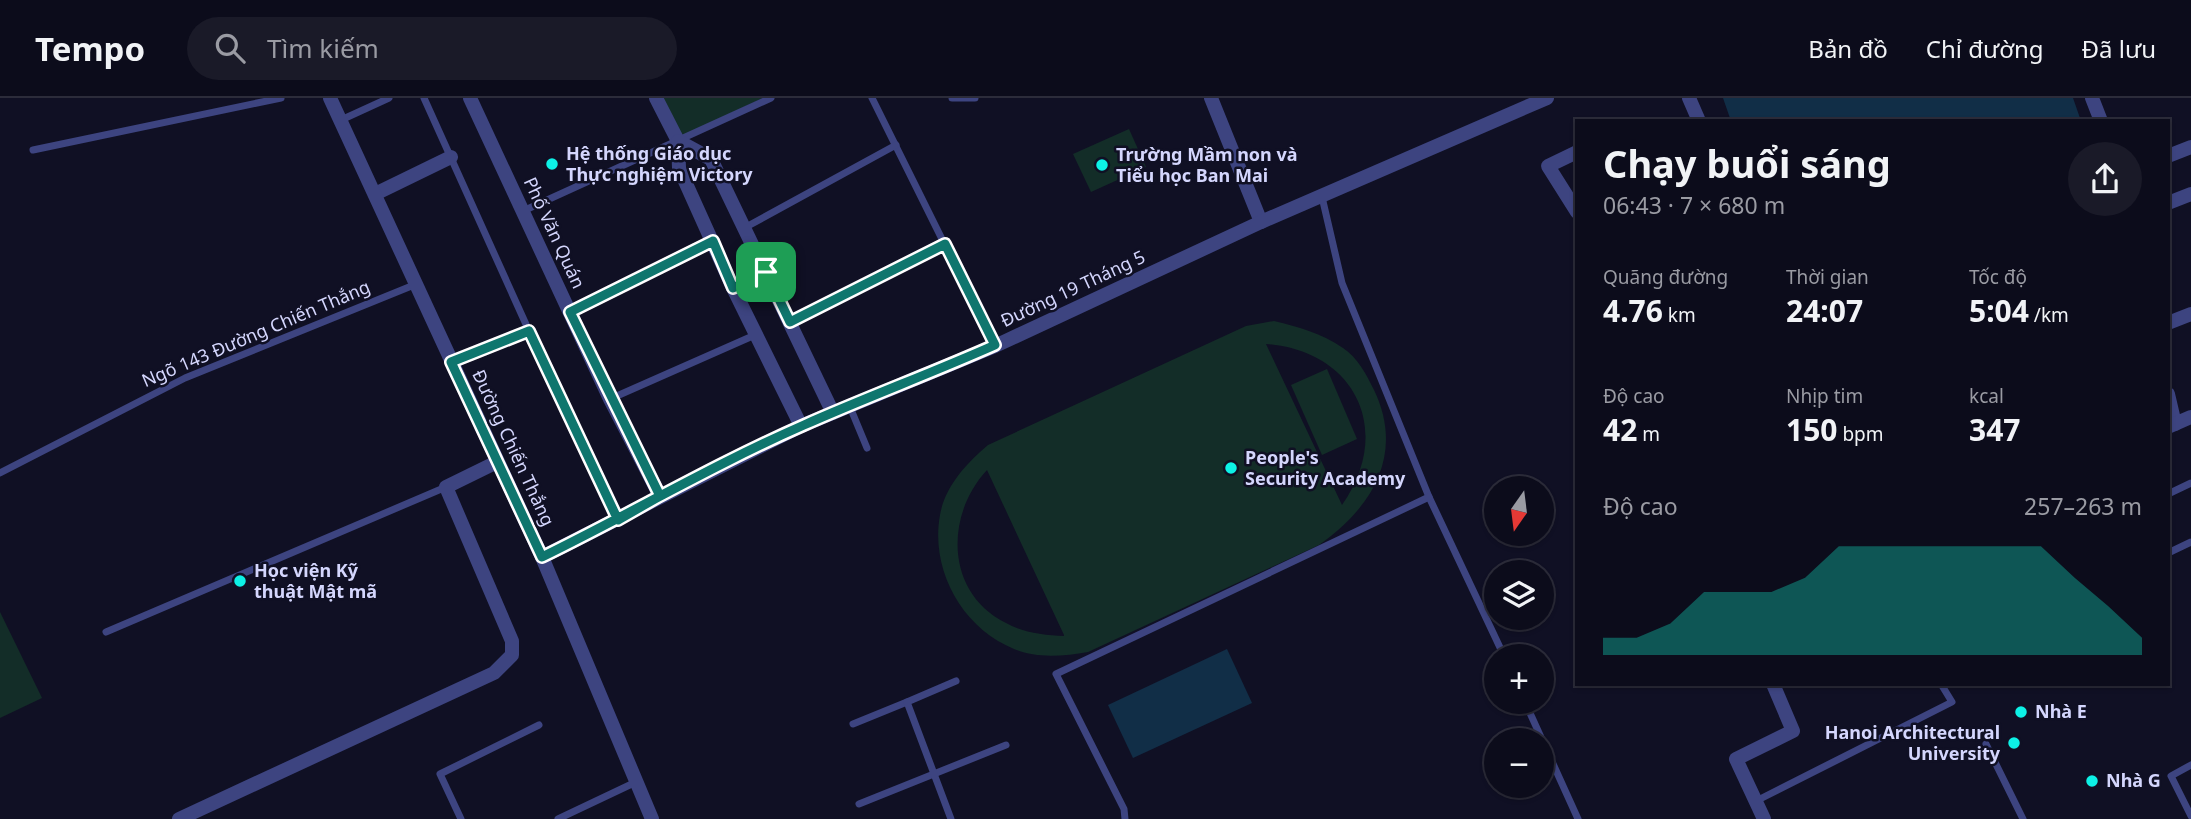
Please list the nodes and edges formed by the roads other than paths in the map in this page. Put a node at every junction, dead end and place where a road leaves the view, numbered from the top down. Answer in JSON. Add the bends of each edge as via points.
{"nodes":[{"id":1,"x":281,"y":98,"type":"edge"},
{"id":2,"x":330,"y":98,"type":"edge"},
{"id":3,"x":389,"y":98,"type":"edge"},
{"id":4,"x":424,"y":98,"type":"edge"},
{"id":5,"x":470,"y":98,"type":"edge"},
{"id":6,"x":656,"y":98,"type":"edge"},
{"id":7,"x":771,"y":98,"type":"edge"},
{"id":8,"x":872,"y":98,"type":"edge"},
{"id":9,"x":952,"y":98,"type":"edge"},
{"id":10,"x":975,"y":98,"type":"edge"},
{"id":11,"x":1212,"y":98,"type":"edge"},
{"id":12,"x":1547,"y":98,"type":"edge"},
{"id":13,"x":1689,"y":98,"type":"edge"},
{"id":14,"x":2092,"y":98,"type":"edge"},
{"id":15,"x":1698,"y":119,"type":"edge"},
{"id":16,"x":2100,"y":119,"type":"edge"},
{"id":17,"x":341,"y":120,"type":"junction"},
{"id":18,"x":678,"y":141,"type":"junction"},
{"id":19,"x":896,"y":145,"type":"junction"},
{"id":20,"x":2191,"y":147,"type":"edge"},
{"id":21,"x":33,"y":150,"type":"dead end"},
{"id":22,"x":1575,"y":153,"type":"edge"},
{"id":23,"x":2170,"y":155,"type":"edge"},
{"id":24,"x":451,"y":157,"type":"junction"},
{"id":25,"x":375,"y":194,"type":"junction"},
{"id":26,"x":2191,"y":194,"type":"edge"},
{"id":27,"x":1322,"y":197,"type":"junction"},
{"id":28,"x":2170,"y":202,"type":"edge"},
{"id":29,"x":1575,"y":209,"type":"edge"},
{"id":30,"x":523,"y":211,"type":"junction"},
{"id":31,"x":1261,"y":222,"type":"junction"},
{"id":32,"x":746,"y":227,"type":"junction"},
{"id":33,"x":713,"y":241,"type":"junction"},
{"id":34,"x":945,"y":244,"type":"junction"},
{"id":35,"x":766,"y":272,"type":"junction"},
{"id":36,"x":414,"y":285,"type":"junction"},
{"id":37,"x":733,"y":288,"type":"junction"},
{"id":38,"x":570,"y":312,"type":"junction"},
{"id":39,"x":2191,"y":314,"type":"edge"},
{"id":40,"x":790,"y":322,"type":"junction"},
{"id":41,"x":2170,"y":322,"type":"edge"},
{"id":42,"x":529,"y":331,"type":"junction"},
{"id":43,"x":756,"y":334,"type":"junction"},
{"id":44,"x":995,"y":345,"type":"junction"},
{"id":45,"x":451,"y":362,"type":"junction"},
{"id":46,"x":610,"y":400,"type":"junction"},
{"id":47,"x":850,"y":407,"type":"junction"},
{"id":48,"x":833,"y":413,"type":"junction"},
{"id":49,"x":2191,"y":417,"type":"edge"},
{"id":50,"x":2172,"y":425,"type":"edge"},
{"id":51,"x":801,"y":426,"type":"junction"},
{"id":52,"x":867,"y":448,"type":"dead end"},
{"id":53,"x":497,"y":462,"type":"junction"},
{"id":54,"x":0,"y":473,"type":"edge"},
{"id":55,"x":2191,"y":483,"type":"edge"},
{"id":56,"x":446,"y":487,"type":"junction"},
{"id":57,"x":2170,"y":493,"type":"edge"},
{"id":58,"x":660,"y":496,"type":"junction"},
{"id":59,"x":1429,"y":497,"type":"junction"},
{"id":60,"x":618,"y":520,"type":"junction"},
{"id":61,"x":2191,"y":542,"type":"edge"},
{"id":62,"x":2170,"y":552,"type":"edge"},
{"id":63,"x":542,"y":557,"type":"junction"},
{"id":64,"x":106,"y":632,"type":"dead end"},
{"id":65,"x":1498,"y":644,"type":"edge"},
{"id":66,"x":956,"y":681,"type":"dead end"},
{"id":67,"x":1774,"y":686,"type":"edge"},
{"id":68,"x":1942,"y":686,"type":"edge"},
{"id":69,"x":907,"y":702,"type":"junction"},
{"id":70,"x":1530,"y":714,"type":"edge"},
{"id":71,"x":853,"y":724,"type":"dead end"},
{"id":72,"x":540,"y":725,"type":"dead end"},
{"id":73,"x":1986,"y":744,"type":"dead end"},
{"id":74,"x":1006,"y":745,"type":"dead end"},
{"id":75,"x":2191,"y":765,"type":"edge"},
{"id":76,"x":936,"y":772,"type":"junction"},
{"id":77,"x":636,"y":782,"type":"junction"},
{"id":78,"x":1756,"y":801,"type":"junction"},
{"id":79,"x":859,"y":804,"type":"dead end"},
{"id":80,"x":2191,"y":816,"type":"edge"},
{"id":81,"x":179,"y":819,"type":"edge"},
{"id":82,"x":461,"y":819,"type":"edge"},
{"id":83,"x":558,"y":819,"type":"edge"},
{"id":84,"x":652,"y":819,"type":"edge"},
{"id":85,"x":951,"y":819,"type":"edge"},
{"id":86,"x":1125,"y":819,"type":"edge"},
{"id":87,"x":1578,"y":819,"type":"edge"},
{"id":88,"x":1764,"y":819,"type":"edge"},
{"id":89,"x":2023,"y":819,"type":"edge"}],
"edges":[{"from":1,"to":21,"type":"lane"},
{"from":2,"to":17,"type":"street","name":"Đường Chiến Thắng"},
{"from":3,"to":17,"type":"lane"},
{"from":4,"to":24,"type":"lane"},
{"from":5,"to":30,"type":"street","name":"Phố Văn Quán"},
{"from":6,"to":18,"type":"street"},
{"from":7,"to":18,"type":"lane"},
{"from":8,"to":19,"type":"lane"},
{"from":9,"to":10,"type":"lane"},
{"from":11,"to":31,"type":"street"},
{"from":12,"to":27,"type":"street","name":"Đường 19 Tháng 5"},
{"from":13,"to":15,"type":"street"},
{"from":14,"to":16,"type":"street"},
{"from":17,"to":25,"type":"street","name":"Đường Chiến Thắng"},
{"from":18,"to":30,"type":"lane"},
{"from":18,"to":32,"type":"street","via":[[711,159]]},
{"from":18,"to":33,"type":"street","via":[[680,168]]},
{"from":19,"to":32,"type":"lane"},
{"from":19,"to":34,"type":"lane"},
{"from":20,"to":23,"type":"street"},
{"from":22,"to":29,"type":"street","via":[[1549,166]]},
{"from":24,"to":25,"type":"street"},
{"from":24,"to":42,"type":"lane"},
{"from":25,"to":36,"type":"street","name":"Đường Chiến Thắng"},
{"from":26,"to":28,"type":"street"},
{"from":27,"to":31,"type":"street","name":"Đường 19 Tháng 5"},
{"from":27,"to":59,"type":"lane","via":[[1342,284]]},
{"from":30,"to":38,"type":"street","name":"Phố Văn Quán"},
{"from":31,"to":44,"type":"street","name":"Đường 19 Tháng 5"},
{"from":32,"to":35,"type":"street"},
{"from":33,"to":37,"type":"street"},
{"from":33,"to":38,"type":"lane"},
{"from":34,"to":40,"type":"lane"},
{"from":34,"to":44,"type":"lane"},
{"from":35,"to":37,"type":"lane"},
{"from":35,"to":40,"type":"street"},
{"from":36,"to":45,"type":"street","name":"Đường Chiến Thắng"},
{"from":36,"to":54,"type":"lane","name":"Ngõ 143 Đường Chiến Thắng","via":[[184,378]]},
{"from":37,"to":43,"type":"street"},
{"from":38,"to":46,"type":"street","name":"Phố Văn Quán"},
{"from":39,"to":41,"type":"street"},
{"from":40,"to":48,"type":"street"},
{"from":42,"to":45,"type":"lane"},
{"from":42,"to":60,"type":"lane"},
{"from":43,"to":46,"type":"lane"},
{"from":43,"to":51,"type":"street"},
{"from":44,"to":47,"type":"street","name":"Đường 19 Tháng 5"},
{"from":45,"to":53,"type":"street","name":"Đường Chiến Thắng"},
{"from":46,"to":58,"type":"street","name":"Phố Văn Quán"},
{"from":47,"to":48,"type":"street","name":"Đường 19 Tháng 5"},
{"from":47,"to":52,"type":"lane"},
{"from":48,"to":51,"type":"street","name":"Đường 19 Tháng 5"},
{"from":49,"to":50,"type":"street"},
{"from":51,"to":58,"type":"street","name":"Đường 19 Tháng 5"},
{"from":53,"to":56,"type":"street"},
{"from":53,"to":63,"type":"street","name":"Đường Chiến Thắng"},
{"from":55,"to":57,"type":"lane"},
{"from":56,"to":64,"type":"lane"},
{"from":56,"to":81,"type":"street","via":[[512,641],[512,655],[494,673]]},
{"from":58,"to":60,"type":"street","name":"Đường 19 Tháng 5"},
{"from":59,"to":65,"type":"lane"},
{"from":59,"to":86,"type":"lane","via":[[1056,674],[1124,808]]},
{"from":60,"to":63,"type":"street","name":"Đường 19 Tháng 5"},
{"from":61,"to":62,"type":"lane"},
{"from":63,"to":77,"type":"street","name":"Đường Chiến Thắng"},
{"from":66,"to":69,"type":"lane"},
{"from":67,"to":78,"type":"street","via":[[1793,731],[1736,759]]},
{"from":68,"to":78,"type":"lane","via":[[1952,702]]},
{"from":69,"to":71,"type":"lane"},
{"from":69,"to":76,"type":"lane"},
{"from":70,"to":87,"type":"lane"},
{"from":72,"to":82,"type":"lane","via":[[440,774]]},
{"from":73,"to":89,"type":"lane"},
{"from":74,"to":76,"type":"lane"},
{"from":75,"to":80,"type":"lane","via":[[2171,776]]},
{"from":76,"to":79,"type":"lane"},
{"from":76,"to":85,"type":"lane"},
{"from":77,"to":83,"type":"lane"},
{"from":77,"to":84,"type":"street","name":"Đường Chiến Thắng"},
{"from":78,"to":88,"type":"street"}]}
